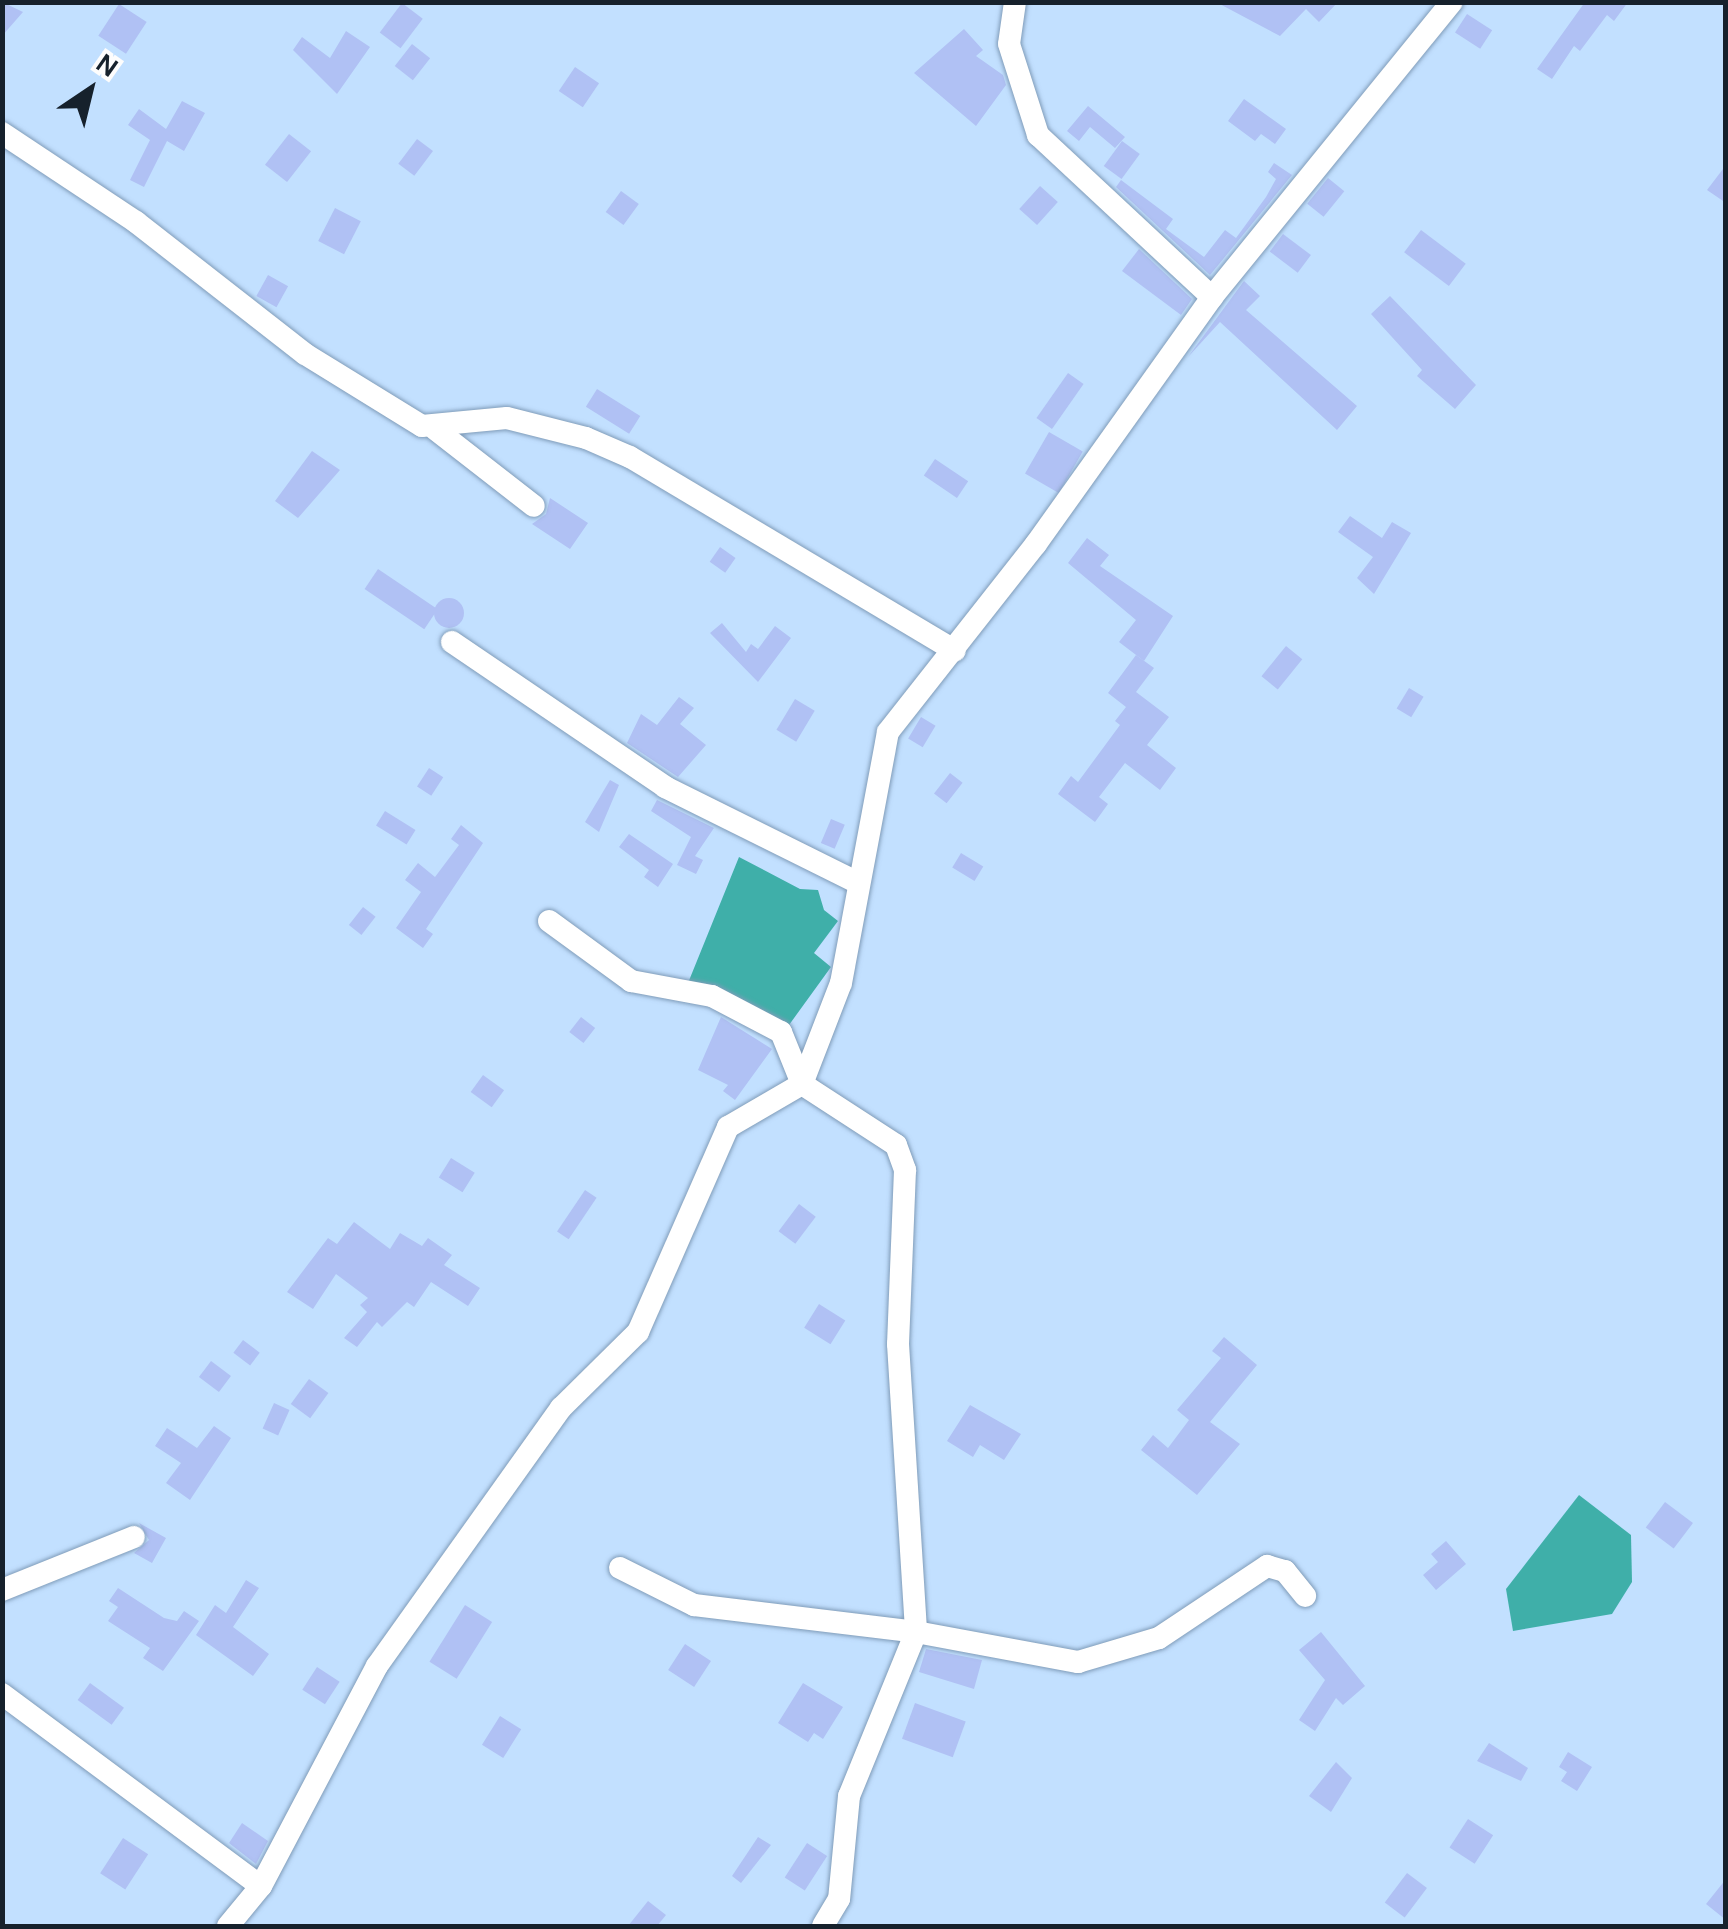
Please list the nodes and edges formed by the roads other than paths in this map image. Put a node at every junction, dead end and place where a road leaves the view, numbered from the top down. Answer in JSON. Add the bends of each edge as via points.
{"nodes":[{"id":1,"x":1015,"y":2,"type":"edge"},
{"id":2,"x":1452,"y":2,"type":"edge"},
{"id":3,"x":2,"y":133,"type":"edge"},
{"id":4,"x":1212,"y":297,"type":"junction"},
{"id":5,"x":435,"y":429,"type":"junction"},
{"id":6,"x":534,"y":506,"type":"dead end"},
{"id":7,"x":452,"y":642,"type":"dead end"},
{"id":8,"x":954,"y":651,"type":"junction"},
{"id":9,"x":856,"y":882,"type":"junction"},
{"id":10,"x":549,"y":921,"type":"dead end"},
{"id":11,"x":802,"y":1084,"type":"junction"},
{"id":12,"x":134,"y":1536,"type":"dead end"},
{"id":13,"x":620,"y":1568,"type":"dead end"},
{"id":14,"x":2,"y":1590,"type":"edge"},
{"id":15,"x":1305,"y":1596,"type":"dead end"},
{"id":16,"x":916,"y":1632,"type":"junction"},
{"id":17,"x":2,"y":1694,"type":"edge"},
{"id":18,"x":261,"y":1886,"type":"junction"},
{"id":19,"x":228,"y":1926,"type":"edge"},
{"id":20,"x":823,"y":1926,"type":"edge"}],
"edges":[{"from":1,"to":4,"type":"street","via":[[1008,44],[1038,135]]},
{"from":2,"to":4,"type":"street"},
{"from":3,"to":5,"type":"street","via":[[136,222],[305,354]]},
{"from":4,"to":8,"type":"street"},
{"from":5,"to":6,"type":"street"},
{"from":5,"to":8,"type":"street","via":[[506,418],[600,444]]},
{"from":7,"to":9,"type":"street","via":[[665,787]]},
{"from":8,"to":9,"type":"street","via":[[888,732]]},
{"from":9,"to":11,"type":"street","via":[[841,983]]},
{"from":10,"to":11,"type":"street","via":[[631,981],[712,996],[781,1032]]},
{"from":11,"to":16,"type":"street","via":[[896,1145],[904,1170],[898,1344]]},
{"from":11,"to":18,"type":"street","via":[[728,1128],[638,1332],[562,1408],[377,1666]]},
{"from":12,"to":14,"type":"street"},
{"from":13,"to":16,"type":"street","via":[[694,1604]]},
{"from":15,"to":16,"type":"street","via":[[1285,1571],[1267,1566],[1158,1638],[1078,1662]]},
{"from":16,"to":20,"type":"street","via":[[849,1796],[839,1898]]},
{"from":17,"to":18,"type":"street"},
{"from":18,"to":19,"type":"street"}]}
